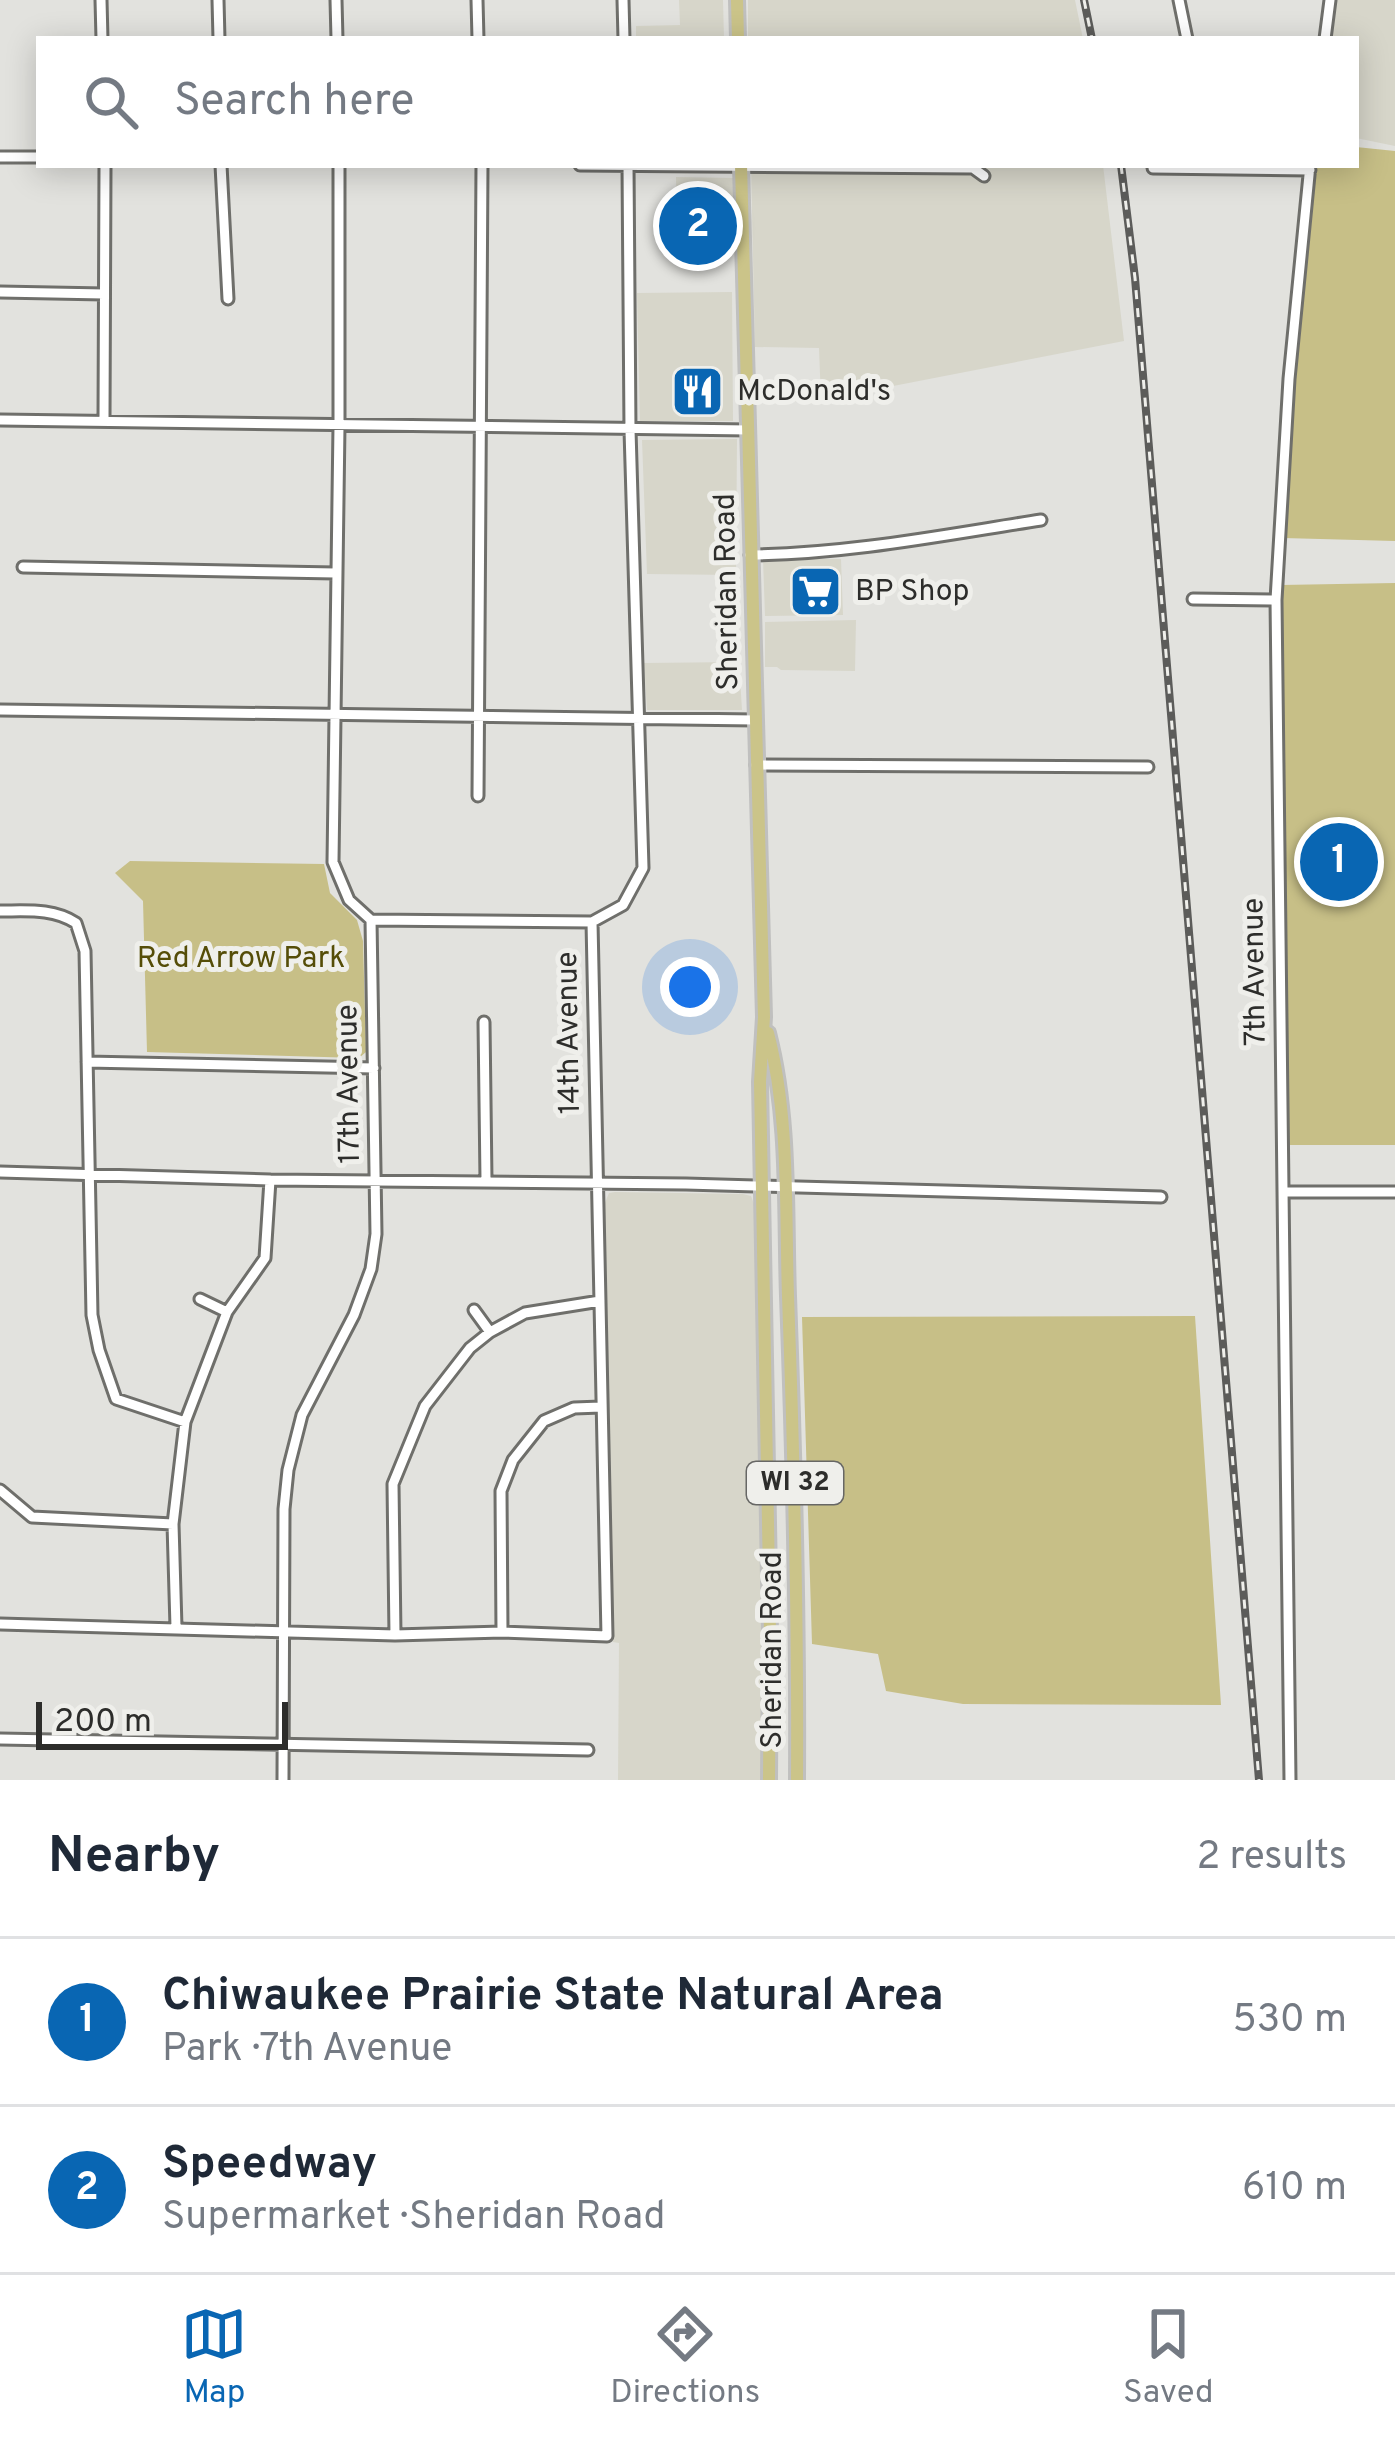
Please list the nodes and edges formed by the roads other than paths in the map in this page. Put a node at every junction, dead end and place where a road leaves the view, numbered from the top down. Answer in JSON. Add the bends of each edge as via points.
{"nodes":[{"id":1,"x":100,"y":0,"type":"edge"},
{"id":2,"x":218,"y":0,"type":"edge"},
{"id":3,"x":337,"y":0,"type":"edge"},
{"id":4,"x":477,"y":0,"type":"edge"},
{"id":5,"x":623,"y":0,"type":"edge"},
{"id":6,"x":737,"y":0,"type":"edge"},
{"id":7,"x":1179,"y":0,"type":"edge"},
{"id":8,"x":1330,"y":0,"type":"edge"},
{"id":9,"x":102,"y":36,"type":"edge"},
{"id":10,"x":219,"y":36,"type":"edge"},
{"id":11,"x":337,"y":36,"type":"edge"},
{"id":12,"x":478,"y":36,"type":"edge"},
{"id":13,"x":624,"y":36,"type":"edge"},
{"id":14,"x":738,"y":36,"type":"edge"},
{"id":15,"x":1186,"y":36,"type":"edge"},
{"id":16,"x":1325,"y":36,"type":"edge"},
{"id":17,"x":0,"y":157,"type":"edge"},
{"id":18,"x":36,"y":158,"type":"edge"},
{"id":19,"x":105,"y":168,"type":"edge"},
{"id":20,"x":220,"y":168,"type":"edge"},
{"id":21,"x":339,"y":168,"type":"edge"},
{"id":22,"x":482,"y":168,"type":"edge"},
{"id":23,"x":628,"y":168,"type":"edge"},
{"id":24,"x":741,"y":168,"type":"edge"},
{"id":25,"x":974,"y":168,"type":"edge"},
{"id":26,"x":1310,"y":168,"type":"edge"},
{"id":27,"x":984,"y":176,"type":"dead end"},
{"id":28,"x":0,"y":292,"type":"edge"},
{"id":29,"x":104,"y":294,"type":"junction"},
{"id":30,"x":228,"y":298,"type":"dead end"},
{"id":31,"x":104,"y":420,"type":"junction"},
{"id":32,"x":0,"y":421,"type":"edge"},
{"id":33,"x":339,"y":426,"type":"junction"},
{"id":34,"x":482,"y":428,"type":"junction"},
{"id":35,"x":630,"y":430,"type":"junction"},
{"id":36,"x":748,"y":430,"type":"junction"},
{"id":37,"x":1041,"y":520,"type":"dead end"},
{"id":38,"x":751,"y":555,"type":"junction"},
{"id":39,"x":22,"y":567,"type":"dead end"},
{"id":40,"x":335,"y":573,"type":"junction"},
{"id":41,"x":1193,"y":599,"type":"dead end"},
{"id":42,"x":1276,"y":600,"type":"junction"},
{"id":43,"x":0,"y":710,"type":"edge"},
{"id":44,"x":335,"y":715,"type":"junction"},
{"id":45,"x":478,"y":716,"type":"junction"},
{"id":46,"x":638,"y":718,"type":"junction"},
{"id":47,"x":754,"y":720,"type":"junction"},
{"id":48,"x":756,"y":765,"type":"junction"},
{"id":49,"x":1148,"y":767,"type":"dead end"},
{"id":50,"x":478,"y":796,"type":"dead end"},
{"id":51,"x":0,"y":911,"type":"edge"},
{"id":52,"x":370,"y":920,"type":"junction"},
{"id":53,"x":592,"y":922,"type":"junction"},
{"id":54,"x":764,"y":1017,"type":"junction"},
{"id":55,"x":484,"y":1022,"type":"dead end"},
{"id":56,"x":88,"y":1062,"type":"junction"},
{"id":57,"x":374,"y":1068,"type":"junction"},
{"id":58,"x":0,"y":1172,"type":"edge"},
{"id":59,"x":90,"y":1174,"type":"junction"},
{"id":60,"x":375,"y":1179,"type":"junction"},
{"id":61,"x":271,"y":1180,"type":"junction"},
{"id":62,"x":486,"y":1180,"type":"junction"},
{"id":63,"x":598,"y":1182,"type":"junction"},
{"id":64,"x":764,"y":1185,"type":"junction"},
{"id":65,"x":787,"y":1186,"type":"junction"},
{"id":66,"x":1283,"y":1192,"type":"junction"},
{"id":67,"x":1395,"y":1192,"type":"edge"},
{"id":68,"x":1161,"y":1197,"type":"dead end"},
{"id":69,"x":200,"y":1299,"type":"dead end"},
{"id":70,"x":600,"y":1301,"type":"junction"},
{"id":71,"x":474,"y":1310,"type":"dead end"},
{"id":72,"x":227,"y":1312,"type":"junction"},
{"id":73,"x":490,"y":1332,"type":"junction"},
{"id":74,"x":601,"y":1407,"type":"junction"},
{"id":75,"x":185,"y":1422,"type":"junction"},
{"id":76,"x":0,"y":1490,"type":"edge"},
{"id":77,"x":173,"y":1524,"type":"junction"},
{"id":78,"x":0,"y":1624,"type":"edge"},
{"id":79,"x":176,"y":1628,"type":"junction"},
{"id":80,"x":284,"y":1632,"type":"junction"},
{"id":81,"x":502,"y":1632,"type":"junction"},
{"id":82,"x":395,"y":1635,"type":"junction"},
{"id":83,"x":0,"y":1739,"type":"edge"},
{"id":84,"x":282,"y":1743,"type":"junction"},
{"id":85,"x":588,"y":1750,"type":"dead end"},
{"id":86,"x":283,"y":1780,"type":"edge"},
{"id":87,"x":770,"y":1780,"type":"edge"},
{"id":88,"x":796,"y":1780,"type":"edge"},
{"id":89,"x":1289,"y":1780,"type":"edge"}],
"edges":[{"from":1,"to":9,"type":"street"},
{"from":2,"to":10,"type":"street"},
{"from":3,"to":11,"type":"street"},
{"from":4,"to":12,"type":"street"},
{"from":5,"to":13,"type":"street"},
{"from":6,"to":14,"type":"main road"},
{"from":7,"to":15,"type":"street"},
{"from":8,"to":16,"type":"street"},
{"from":17,"to":18,"type":"street"},
{"from":19,"to":29,"type":"street"},
{"from":20,"to":30,"type":"street"},
{"from":21,"to":33,"type":"street"},
{"from":22,"to":34,"type":"street"},
{"from":23,"to":35,"type":"street","name":"14th Avenue"},
{"from":24,"to":36,"type":"main road","name":"Sheridan Road","number":"WI 32"},
{"from":25,"to":27,"type":"street"},
{"from":26,"to":42,"type":"street","name":"7th Avenue"},
{"from":28,"to":29,"type":"street"},
{"from":29,"to":31,"type":"street"},
{"from":31,"to":32,"type":"street"},
{"from":31,"to":33,"type":"street"},
{"from":33,"to":34,"type":"street"},
{"from":33,"to":40,"type":"street"},
{"from":34,"to":35,"type":"street"},
{"from":34,"to":45,"type":"street"},
{"from":35,"to":36,"type":"street"},
{"from":35,"to":46,"type":"street","name":"14th Avenue"},
{"from":36,"to":38,"type":"main road","name":"Sheridan Road","number":"WI 32"},
{"from":37,"to":38,"type":"street"},
{"from":38,"to":47,"type":"main road","name":"Sheridan Road","number":"WI 32"},
{"from":39,"to":40,"type":"street"},
{"from":40,"to":44,"type":"street"},
{"from":41,"to":42,"type":"street"},
{"from":42,"to":66,"type":"street","name":"7th Avenue"},
{"from":43,"to":44,"type":"street"},
{"from":44,"to":45,"type":"street"},
{"from":44,"to":52,"type":"street","via":[[333,862],[350,900]]},
{"from":45,"to":46,"type":"street"},
{"from":45,"to":50,"type":"street"},
{"from":46,"to":47,"type":"street"},
{"from":46,"to":53,"type":"street","name":"14th Avenue","via":[[643,868],[623,905]]},
{"from":47,"to":48,"type":"main road","name":"Sheridan Road","number":"WI 32"},
{"from":48,"to":49,"type":"street"},
{"from":48,"to":54,"type":"main road","name":"Sheridan Road","number":"WI 32"},
{"from":51,"to":56,"type":"street","via":[[45,911],[76,923],[85,951]]},
{"from":52,"to":53,"type":"street"},
{"from":52,"to":57,"type":"street","name":"17th Avenue"},
{"from":53,"to":63,"type":"street","name":"14th Avenue"},
{"from":54,"to":64,"type":"main road","name":"Sheridan Road","number":"WI 32"},
{"from":54,"to":65,"type":"main road","name":"Sheridan Road","number":"WI 32"},
{"from":55,"to":62,"type":"street"},
{"from":56,"to":57,"type":"street"},
{"from":56,"to":59,"type":"street"},
{"from":57,"to":60,"type":"street","name":"17th Avenue"},
{"from":58,"to":59,"type":"street"},
{"from":59,"to":61,"type":"street"},
{"from":59,"to":75,"type":"street","via":[[92,1315],[116,1399]]},
{"from":60,"to":61,"type":"street"},
{"from":60,"to":62,"type":"street"},
{"from":60,"to":80,"type":"street","name":"17th Avenue","via":[[371,1269],[302,1414],[288,1470]]},
{"from":61,"to":72,"type":"street","via":[[265,1258]]},
{"from":62,"to":63,"type":"street"},
{"from":63,"to":64,"type":"street"},
{"from":63,"to":70,"type":"street","name":"14th Avenue"},
{"from":64,"to":65,"type":"street"},
{"from":64,"to":87,"type":"main road","name":"Sheridan Road","number":"WI 32"},
{"from":65,"to":68,"type":"street"},
{"from":65,"to":88,"type":"main road","name":"Sheridan Road","number":"WI 32"},
{"from":66,"to":67,"type":"street"},
{"from":66,"to":89,"type":"street","name":"7th Avenue"},
{"from":69,"to":72,"type":"street"},
{"from":70,"to":73,"type":"street","via":[[525,1313]]},
{"from":70,"to":74,"type":"street","name":"14th Avenue"},
{"from":71,"to":73,"type":"street"},
{"from":72,"to":75,"type":"street"},
{"from":73,"to":82,"type":"street","via":[[425,1406],[392,1484]]},
{"from":74,"to":81,"type":"street","via":[[544,1421],[513,1460],[499,1519]]},
{"from":74,"to":81,"type":"street","name":"14th Avenue","via":[[607,1636]]},
{"from":75,"to":77,"type":"street"},
{"from":76,"to":77,"type":"street","via":[[32,1517]]},
{"from":77,"to":79,"type":"street"},
{"from":78,"to":79,"type":"street"},
{"from":79,"to":80,"type":"street"},
{"from":80,"to":82,"type":"street"},
{"from":80,"to":84,"type":"street","name":"17th Avenue"},
{"from":81,"to":82,"type":"street"},
{"from":83,"to":84,"type":"street"},
{"from":84,"to":85,"type":"street"},
{"from":84,"to":86,"type":"street","name":"17th Avenue"}]}
